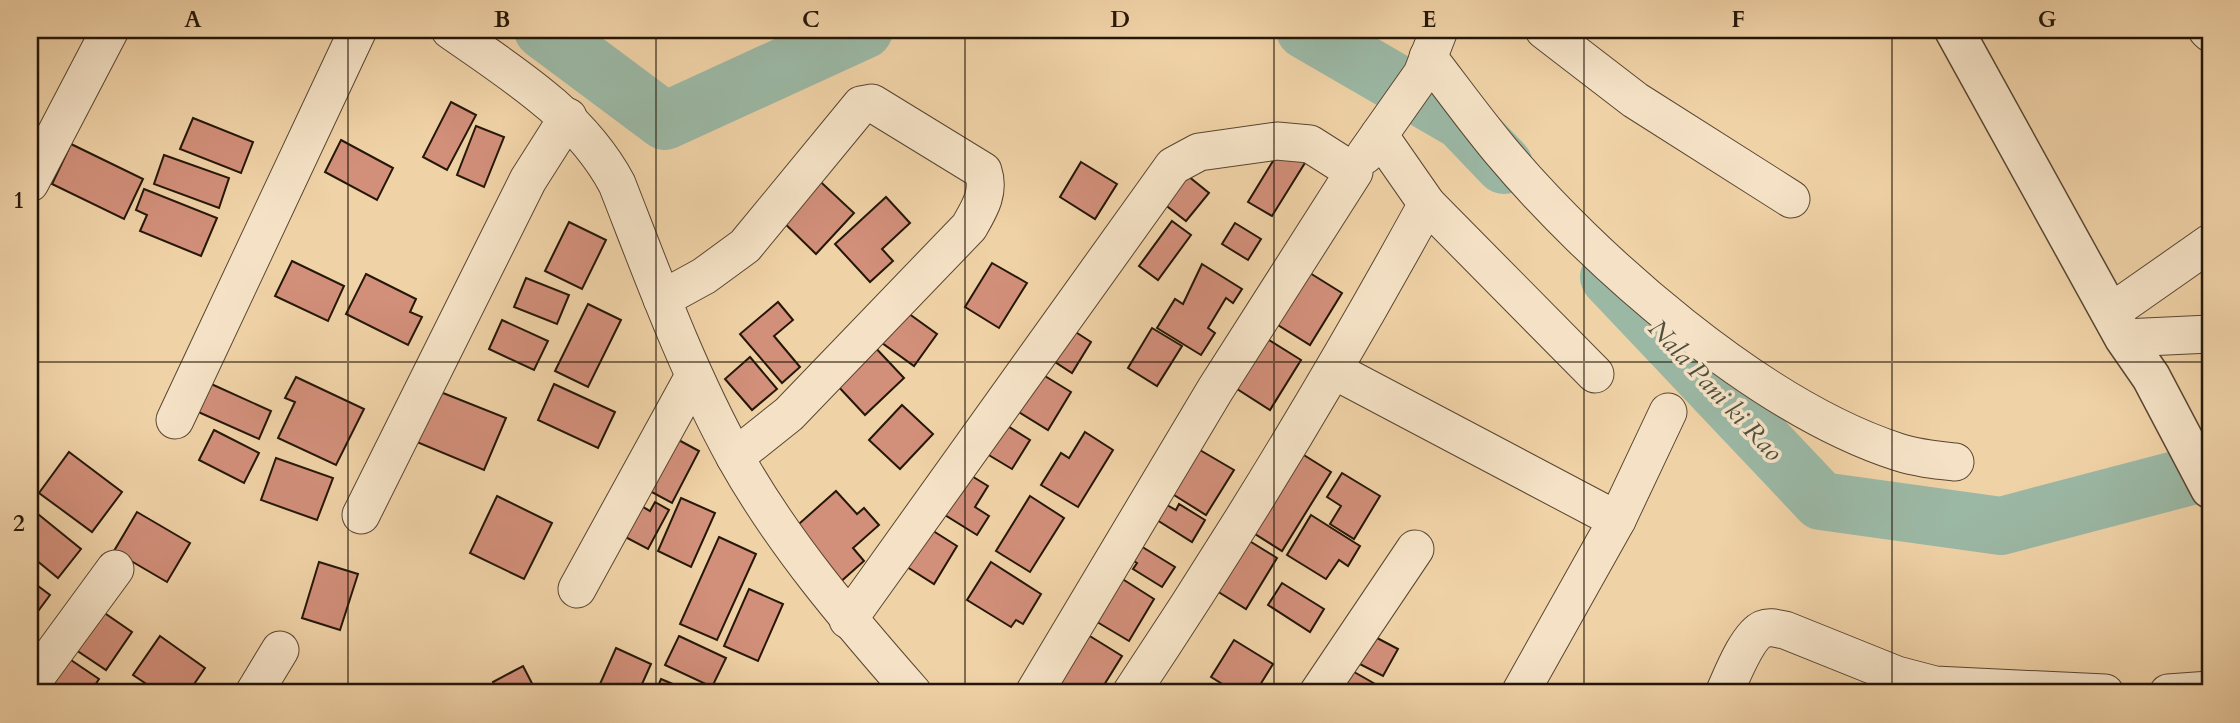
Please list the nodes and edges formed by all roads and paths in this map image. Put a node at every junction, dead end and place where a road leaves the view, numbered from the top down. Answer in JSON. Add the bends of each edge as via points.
{"nodes":[{"id":1,"x":110,"y":30,"type":"edge"},
{"id":2,"x":358,"y":30,"type":"edge"},
{"id":3,"x":450,"y":30,"type":"edge"},
{"id":4,"x":1544,"y":30,"type":"edge"},
{"id":5,"x":1954,"y":30,"type":"edge"},
{"id":6,"x":1430,"y":54,"type":"edge"},
{"id":7,"x":568,"y":117,"type":"junction"},
{"id":8,"x":1381,"y":131,"type":"junction"},
{"id":9,"x":1354,"y":172,"type":"junction"},
{"id":10,"x":30,"y":183,"type":"edge"},
{"id":11,"x":1791,"y":199,"type":"dead end"},
{"id":12,"x":1427,"y":204,"type":"junction"},
{"id":13,"x":2210,"y":243,"type":"edge"},
{"id":14,"x":662,"y":299,"type":"junction"},
{"id":15,"x":2117,"y":326,"type":"junction"},
{"id":16,"x":2210,"y":334,"type":"edge"},
{"id":17,"x":1335,"y":371,"type":"junction"},
{"id":18,"x":1595,"y":374,"type":"dead end"},
{"id":19,"x":694,"y":376,"type":"junction"},
{"id":20,"x":1668,"y":412,"type":"dead end"},
{"id":21,"x":174,"y":420,"type":"dead end"},
{"id":22,"x":735,"y":457,"type":"junction"},
{"id":23,"x":1955,"y":462,"type":"dead end"},
{"id":24,"x":2210,"y":489,"type":"edge"},
{"id":25,"x":361,"y":515,"type":"dead end"},
{"id":26,"x":1617,"y":520,"type":"junction"},
{"id":27,"x":1415,"y":548,"type":"dead end"},
{"id":28,"x":115,"y":569,"type":"dead end"},
{"id":29,"x":577,"y":589,"type":"dead end"},
{"id":30,"x":848,"y":620,"type":"junction"},
{"id":31,"x":281,"y":650,"type":"dead end"},
{"id":32,"x":30,"y":685,"type":"edge"},
{"id":33,"x":1933,"y":689,"type":"edge"},
{"id":34,"x":2210,"y":691,"type":"edge"},
{"id":35,"x":2037,"y":692,"type":"edge"},
{"id":36,"x":254,"y":693,"type":"edge"},
{"id":37,"x":913,"y":693,"type":"edge"},
{"id":38,"x":1034,"y":693,"type":"edge"},
{"id":39,"x":1131,"y":693,"type":"edge"},
{"id":40,"x":1318,"y":693,"type":"edge"},
{"id":41,"x":1520,"y":693,"type":"edge"},
{"id":42,"x":1724,"y":693,"type":"edge"},
{"id":43,"x":2105,"y":693,"type":"edge"},
{"id":44,"x":2168,"y":693,"type":"edge"}],
"edges":[{"from":1,"to":10,"type":"street"},
{"from":2,"to":21,"type":"street"},
{"from":3,"to":7,"type":"street"},
{"from":4,"to":11,"type":"street","via":[[1635,100]]},
{"from":5,"to":15,"type":"street"},
{"from":6,"to":8,"type":"street"},
{"from":6,"to":23,"type":"street","via":[[1500,150],[1568,223],[1631,283],[1727,358],[1834,426],[1898,452]]},
{"from":7,"to":14,"type":"street","via":[[603,157],[617,184]]},
{"from":7,"to":25,"type":"street","via":[[528,180]]},
{"from":8,"to":9,"type":"street"},
{"from":8,"to":12,"type":"street"},
{"from":9,"to":30,"type":"street","via":[[1310,144],[1277,141],[1199,152],[1173,166]]},
{"from":9,"to":38,"type":"street","via":[[1214,390]]},
{"from":12,"to":17,"type":"street"},
{"from":12,"to":18,"type":"street"},
{"from":13,"to":15,"type":"street"},
{"from":14,"to":19,"type":"street"},
{"from":14,"to":22,"type":"street","via":[[745,246],[862,105],[872,103],[984,171],[982,204],[969,227],[789,414]]},
{"from":15,"to":16,"type":"street"},
{"from":15,"to":24,"type":"street","via":[[2151,377]]},
{"from":17,"to":26,"type":"street"},
{"from":17,"to":39,"type":"street"},
{"from":19,"to":22,"type":"street"},
{"from":19,"to":29,"type":"street"},
{"from":20,"to":26,"type":"street"},
{"from":22,"to":30,"type":"street","via":[[770,514]]},
{"from":26,"to":41,"type":"street"},
{"from":27,"to":40,"type":"street"},
{"from":28,"to":32,"type":"street"},
{"from":30,"to":37,"type":"street"},
{"from":31,"to":36,"type":"street"},
{"from":33,"to":35,"type":"street"},
{"from":33,"to":42,"type":"street","via":[[1771,628],[1758,633],[1749,644]]},
{"from":34,"to":44,"type":"street"},
{"from":35,"to":43,"type":"street"}]}
